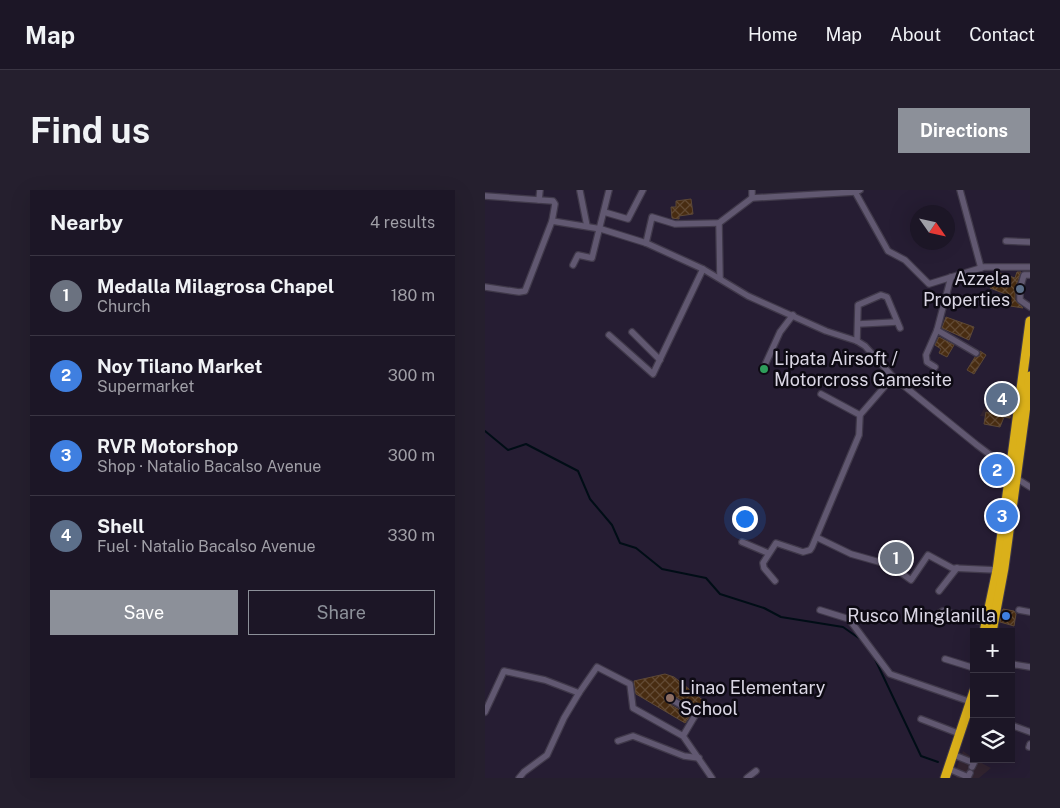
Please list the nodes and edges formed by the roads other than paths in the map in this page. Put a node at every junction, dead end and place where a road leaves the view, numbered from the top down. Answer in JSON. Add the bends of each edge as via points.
{"nodes":[{"id":1,"x":540,"y":190,"type":"edge"},
{"id":2,"x":609,"y":190,"type":"edge"},
{"id":3,"x":643,"y":190,"type":"edge"},
{"id":4,"x":752,"y":190,"type":"edge"},
{"id":5,"x":960,"y":190,"type":"edge"},
{"id":6,"x":579,"y":191,"type":"edge"},
{"id":7,"x":856,"y":191,"type":"edge"},
{"id":8,"x":485,"y":196,"type":"edge"},
{"id":9,"x":752,"y":198,"type":"junction"},
{"id":10,"x":539,"y":200,"type":"junction"},
{"id":11,"x":604,"y":212,"type":"junction"},
{"id":12,"x":552,"y":221,"type":"junction"},
{"id":13,"x":719,"y":223,"type":"junction"},
{"id":14,"x":587,"y":226,"type":"junction"},
{"id":15,"x":601,"y":228,"type":"junction"},
{"id":16,"x":1006,"y":241,"type":"dead end"},
{"id":17,"x":1030,"y":242,"type":"edge"},
{"id":18,"x":646,"y":243,"type":"junction"},
{"id":19,"x":573,"y":265,"type":"dead end"},
{"id":20,"x":1030,"y":267,"type":"edge"},
{"id":21,"x":981,"y":268,"type":"junction"},
{"id":22,"x":703,"y":269,"type":"junction"},
{"id":23,"x":1030,"y":275,"type":"edge"},
{"id":24,"x":951,"y":277,"type":"junction"},
{"id":25,"x":720,"y":278,"type":"junction"},
{"id":26,"x":485,"y":287,"type":"edge"},
{"id":27,"x":1030,"y":307,"type":"edge"},
{"id":28,"x":793,"y":315,"type":"junction"},
{"id":29,"x":897,"y":322,"type":"junction"},
{"id":30,"x":1030,"y":322,"type":"edge"},
{"id":31,"x":857,"y":324,"type":"junction"},
{"id":32,"x":900,"y":328,"type":"dead end"},
{"id":33,"x":937,"y":330,"type":"junction"},
{"id":34,"x":631,"y":332,"type":"dead end"},
{"id":35,"x":609,"y":335,"type":"dead end"},
{"id":36,"x":1029,"y":338,"type":"edge"},
{"id":37,"x":857,"y":341,"type":"junction"},
{"id":38,"x":976,"y":353,"type":"dead end"},
{"id":39,"x":660,"y":360,"type":"junction"},
{"id":40,"x":764,"y":367,"type":"dead end"},
{"id":41,"x":935,"y":367,"type":"dead end"},
{"id":42,"x":1030,"y":376,"type":"edge"},
{"id":43,"x":893,"y":377,"type":"junction"},
{"id":44,"x":821,"y":394,"type":"dead end"},
{"id":45,"x":998,"y":394,"type":"dead end"},
{"id":46,"x":1026,"y":394,"type":"edge"},
{"id":47,"x":997,"y":402,"type":"dead end"},
{"id":48,"x":1018,"y":410,"type":"junction"},
{"id":49,"x":860,"y":415,"type":"junction"},
{"id":50,"x":1014,"y":466,"type":"junction"},
{"id":51,"x":1016,"y":478,"type":"junction"},
{"id":52,"x":1030,"y":487,"type":"edge"},
{"id":53,"x":818,"y":538,"type":"junction"},
{"id":54,"x":742,"y":542,"type":"dead end"},
{"id":55,"x":902,"y":544,"type":"dead end"},
{"id":56,"x":769,"y":553,"type":"junction"},
{"id":57,"x":890,"y":565,"type":"junction"},
{"id":58,"x":957,"y":568,"type":"junction"},
{"id":59,"x":997,"y":570,"type":"junction"},
{"id":60,"x":775,"y":580,"type":"dead end"},
{"id":61,"x":939,"y":591,"type":"dead end"},
{"id":62,"x":819,"y":610,"type":"dead end"},
{"id":63,"x":1019,"y":610,"type":"dead end"},
{"id":64,"x":1030,"y":612,"type":"edge"},
{"id":65,"x":939,"y":614,"type":"dead end"},
{"id":66,"x":985,"y":627,"type":"edge"},
{"id":67,"x":993,"y":628,"type":"edge"},
{"id":68,"x":945,"y":659,"type":"dead end"},
{"id":69,"x":1015,"y":665,"type":"edge"},
{"id":70,"x":970,"y":667,"type":"edge"},
{"id":71,"x":1030,"y":667,"type":"edge"},
{"id":72,"x":579,"y":693,"type":"junction"},
{"id":73,"x":674,"y":701,"type":"dead end"},
{"id":74,"x":970,"y":708,"type":"edge"},
{"id":75,"x":970,"y":710,"type":"edge"},
{"id":76,"x":485,"y":712,"type":"edge"},
{"id":77,"x":921,"y":719,"type":"dead end"},
{"id":78,"x":1015,"y":726,"type":"edge"},
{"id":79,"x":1030,"y":732,"type":"edge"},
{"id":80,"x":960,"y":734,"type":"junction"},
{"id":81,"x":683,"y":736,"type":"junction"},
{"id":82,"x":618,"y":742,"type":"dead end"},
{"id":83,"x":954,"y":754,"type":"junction"},
{"id":84,"x":699,"y":758,"type":"junction"},
{"id":85,"x":972,"y":767,"type":"dead end"},
{"id":86,"x":756,"y":771,"type":"dead end"},
{"id":87,"x":970,"y":773,"type":"dead end"},
{"id":88,"x":947,"y":774,"type":"edge"},
{"id":89,"x":519,"y":778,"type":"edge"},
{"id":90,"x":712,"y":778,"type":"edge"},
{"id":91,"x":747,"y":778,"type":"edge"}],
"edges":[{"from":1,"to":10,"type":"street"},
{"from":2,"to":11,"type":"street"},
{"from":3,"to":11,"type":"street","via":[[627,220]]},
{"from":4,"to":9,"type":"street"},
{"from":5,"to":21,"type":"street"},
{"from":6,"to":14,"type":"street"},
{"from":7,"to":9,"type":"street"},
{"from":7,"to":24,"type":"street","via":[[888,251],[905,260],[929,284]]},
{"from":8,"to":10,"type":"street"},
{"from":9,"to":13,"type":"street"},
{"from":10,"to":12,"type":"street","via":[[555,203]]},
{"from":11,"to":15,"type":"street"},
{"from":12,"to":14,"type":"street"},
{"from":12,"to":26,"type":"street","via":[[525,290]]},
{"from":13,"to":18,"type":"street","via":[[675,224],[652,217]]},
{"from":13,"to":25,"type":"street"},
{"from":14,"to":15,"type":"street"},
{"from":15,"to":18,"type":"street"},
{"from":15,"to":19,"type":"street","via":[[592,258],[578,255]]},
{"from":16,"to":17,"type":"street"},
{"from":18,"to":22,"type":"street"},
{"from":20,"to":21,"type":"street"},
{"from":21,"to":24,"type":"street"},
{"from":22,"to":25,"type":"street"},
{"from":22,"to":39,"type":"street"},
{"from":23,"to":27,"type":"street","via":[[1024,275],[1020,289],[1020,300]]},
{"from":24,"to":33,"type":"street"},
{"from":25,"to":28,"type":"street","via":[[748,296]]},
{"from":28,"to":37,"type":"street"},
{"from":28,"to":40,"type":"street","via":[[780,332]]},
{"from":29,"to":31,"type":"street"},
{"from":29,"to":31,"type":"street","via":[[887,297],[881,295],[859,304]]},
{"from":29,"to":32,"type":"street"},
{"from":30,"to":36,"type":"highway"},
{"from":31,"to":37,"type":"street"},
{"from":33,"to":38,"type":"street"},
{"from":33,"to":41,"type":"street","via":[[926,355],[927,362]]},
{"from":34,"to":39,"type":"street"},
{"from":35,"to":39,"type":"street","via":[[653,374]]},
{"from":36,"to":46,"type":"highway"},
{"from":37,"to":43,"type":"street"},
{"from":42,"to":46,"type":"highway"},
{"from":43,"to":49,"type":"street"},
{"from":43,"to":50,"type":"street","via":[[1001,463]]},
{"from":44,"to":49,"type":"street"},
{"from":45,"to":46,"type":"street","via":[[1005,391]]},
{"from":46,"to":48,"type":"highway"},
{"from":46,"to":50,"type":"highway"},
{"from":47,"to":48,"type":"street"},
{"from":48,"to":50,"type":"highway"},
{"from":49,"to":53,"type":"street","via":[[859,436]]},
{"from":50,"to":51,"type":"highway"},
{"from":50,"to":59,"type":"highway"},
{"from":51,"to":52,"type":"street"},
{"from":51,"to":67,"type":"highway"},
{"from":53,"to":56,"type":"street","via":[[806,552],[777,542]]},
{"from":53,"to":57,"type":"street","via":[[851,554]]},
{"from":54,"to":56,"type":"street"},
{"from":55,"to":57,"type":"street"},
{"from":56,"to":60,"type":"street","via":[[763,562],[764,568]]},
{"from":57,"to":58,"type":"street","via":[[911,580],[928,555]]},
{"from":58,"to":59,"type":"street"},
{"from":58,"to":61,"type":"street"},
{"from":59,"to":66,"type":"highway"},
{"from":62,"to":74,"type":"street","via":[[849,619],[890,674]]},
{"from":63,"to":64,"type":"street"},
{"from":65,"to":66,"type":"street","via":[[943,611]]},
{"from":68,"to":70,"type":"street"},
{"from":69,"to":71,"type":"street"},
{"from":72,"to":76,"type":"street","via":[[545,680],[505,671]]},
{"from":72,"to":81,"type":"street","via":[[596,668],[601,668],[631,686],[634,708]]},
{"from":72,"to":89,"type":"street","via":[[545,758]]},
{"from":73,"to":81,"type":"street","via":[[696,714]]},
{"from":75,"to":80,"type":"highway"},
{"from":77,"to":80,"type":"street"},
{"from":78,"to":79,"type":"street"},
{"from":80,"to":83,"type":"highway"},
{"from":81,"to":84,"type":"street"},
{"from":82,"to":84,"type":"street","via":[[637,737],[684,756]]},
{"from":83,"to":85,"type":"street","via":[[974,763]]},
{"from":83,"to":88,"type":"highway"},
{"from":84,"to":90,"type":"street"},
{"from":86,"to":91,"type":"street"},
{"from":87,"to":88,"type":"street","via":[[968,777]]}]}
